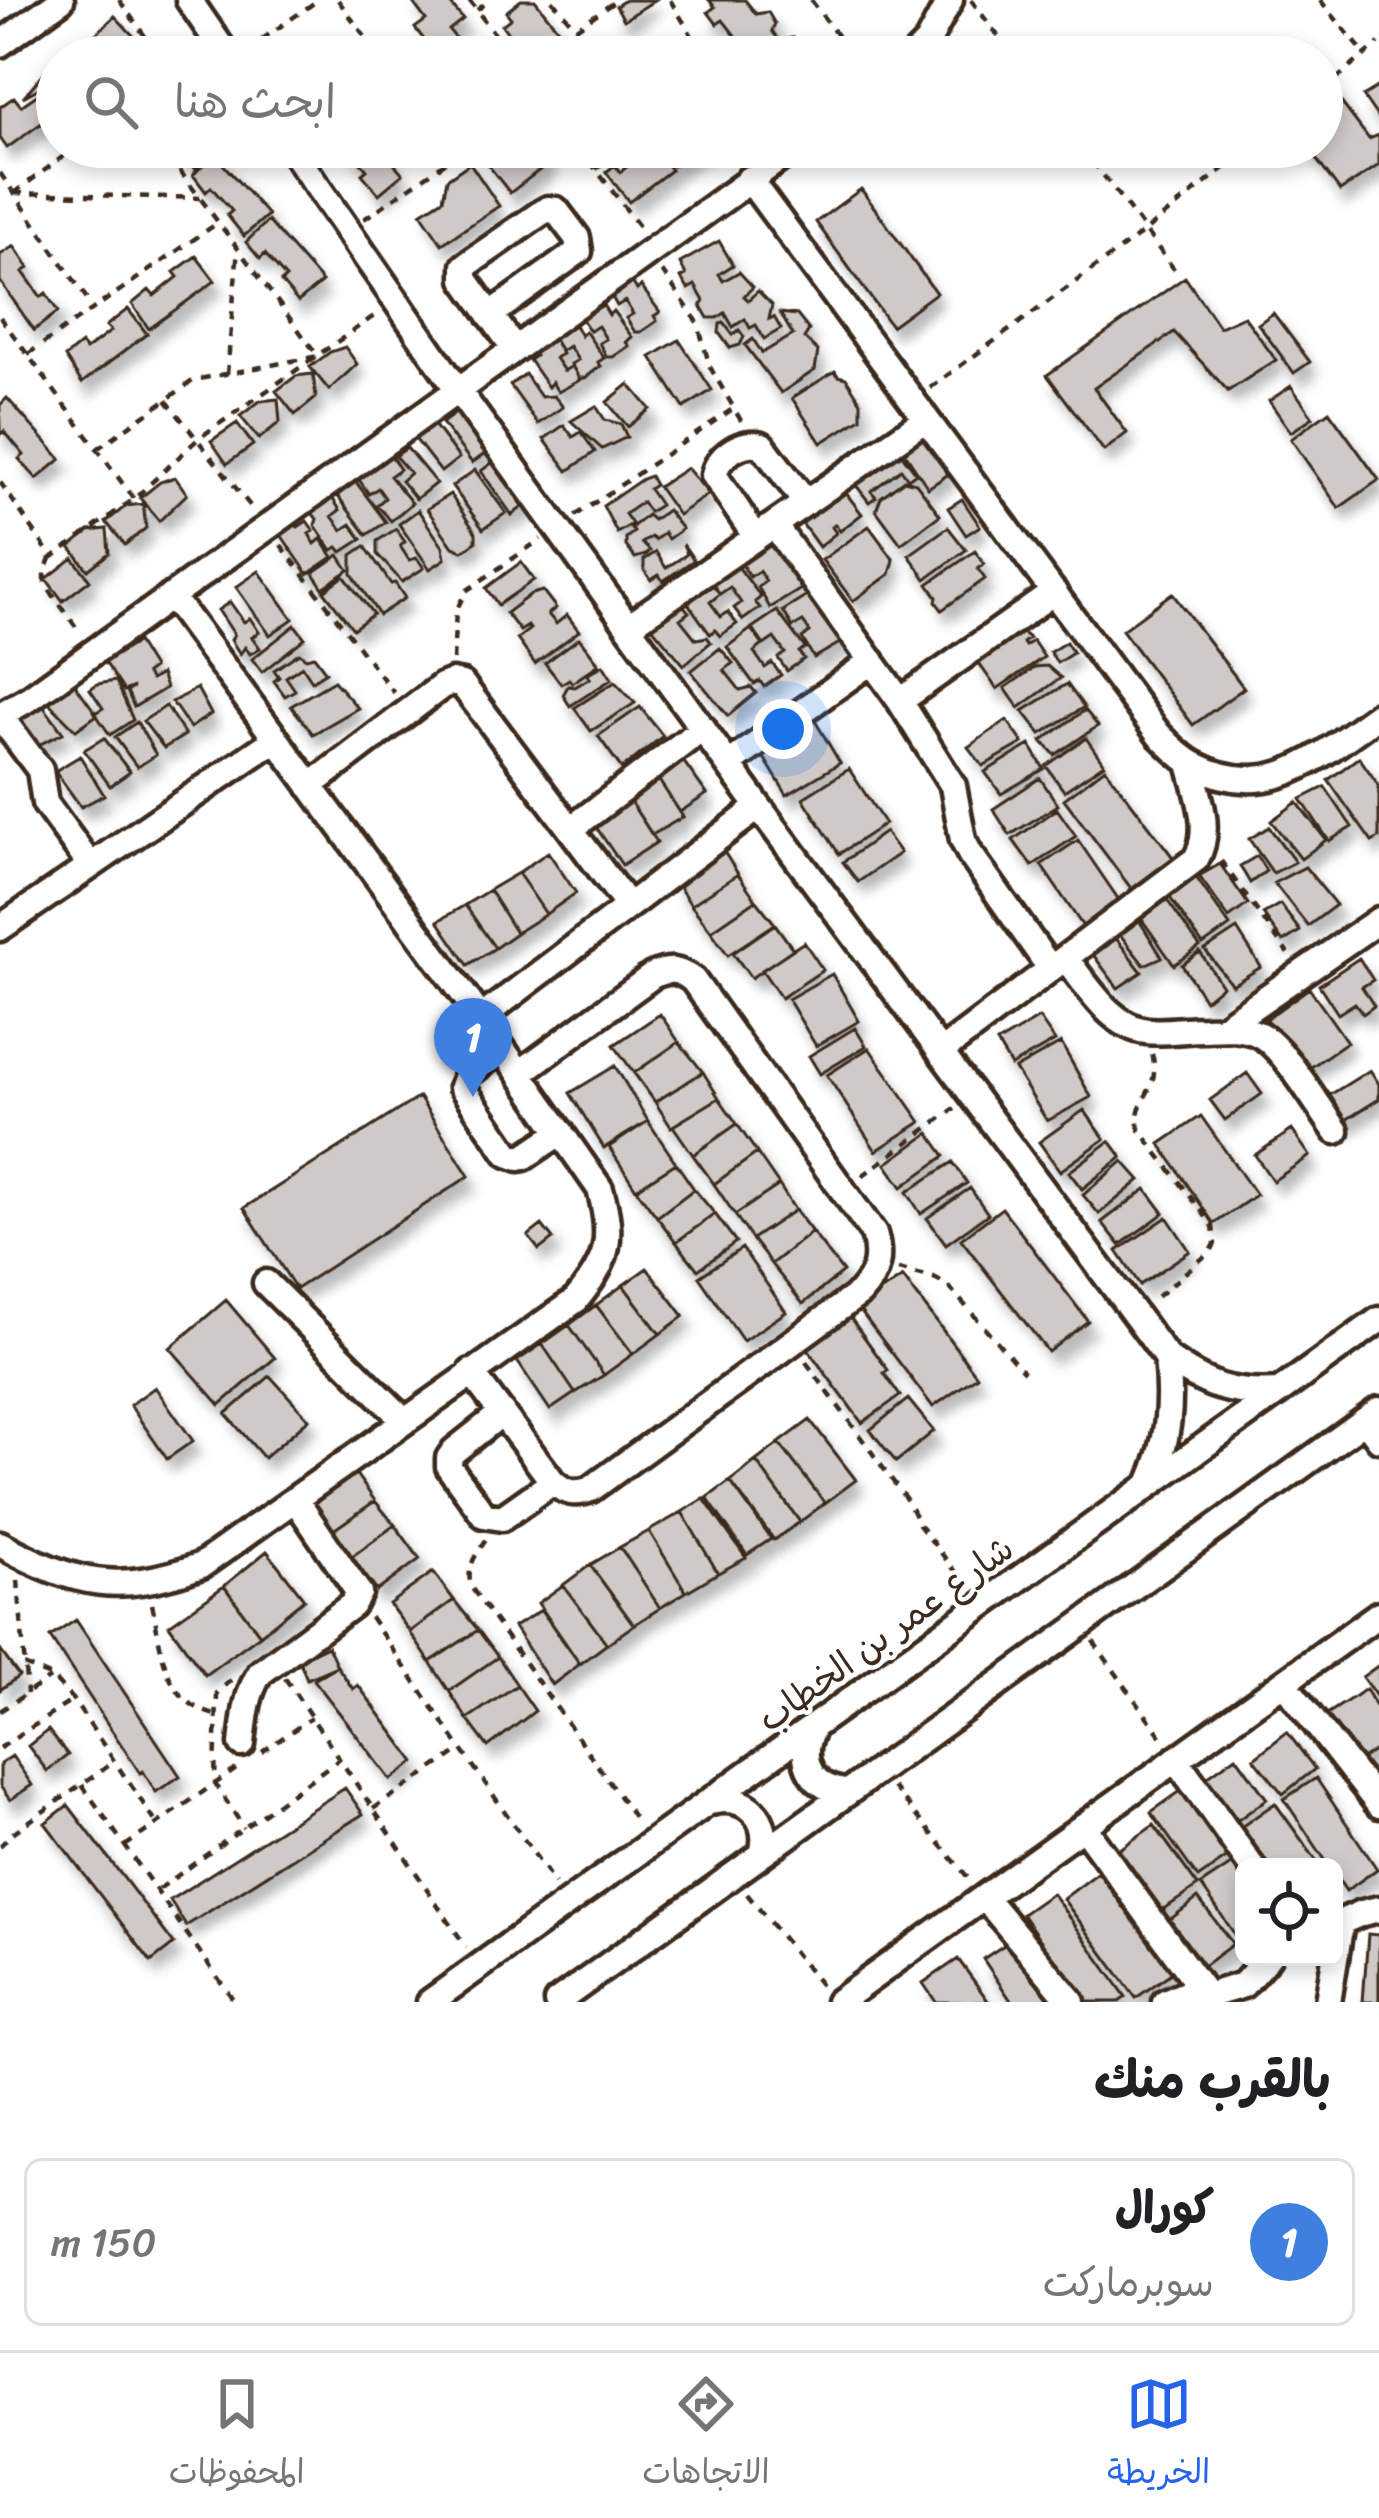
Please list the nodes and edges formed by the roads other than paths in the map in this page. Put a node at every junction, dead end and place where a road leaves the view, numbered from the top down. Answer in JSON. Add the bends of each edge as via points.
{"nodes":[{"id":1,"x":61,"y":0,"type":"edge"},
{"id":2,"x":189,"y":0,"type":"edge"},
{"id":3,"x":950,"y":0,"type":"edge"},
{"id":4,"x":214,"y":36,"type":"edge"},
{"id":5,"x":931,"y":36,"type":"edge"},
{"id":6,"x":0,"y":44,"type":"edge"},
{"id":7,"x":305,"y":168,"type":"edge"},
{"id":8,"x":765,"y":168,"type":"edge"},
{"id":9,"x":749,"y":179,"type":"junction"},
{"id":10,"x":490,"y":315,"type":"junction"},
{"id":11,"x":514,"y":348,"type":"junction"},
{"id":12,"x":457,"y":389,"type":"junction"},
{"id":13,"x":920,"y":410,"type":"junction"},
{"id":14,"x":806,"y":503,"type":"junction"},
{"id":15,"x":765,"y":531,"type":"junction"},
{"id":16,"x":1054,"y":592,"type":"junction"},
{"id":17,"x":171,"y":596,"type":"junction"},
{"id":18,"x":630,"y":625,"type":"junction"},
{"id":19,"x":872,"y":661,"type":"junction"},
{"id":20,"x":900,"y":701,"type":"junction"},
{"id":21,"x":0,"y":715,"type":"edge"},
{"id":22,"x":1375,"y":724,"type":"edge"},
{"id":23,"x":703,"y":728,"type":"junction"},
{"id":24,"x":276,"y":739,"type":"junction"},
{"id":25,"x":1190,"y":763,"type":"junction"},
{"id":26,"x":728,"y":764,"type":"junction"},
{"id":27,"x":310,"y":786,"type":"junction"},
{"id":28,"x":759,"y":807,"type":"junction"},
{"id":29,"x":571,"y":829,"type":"junction"},
{"id":30,"x":90,"y":865,"type":"junction"},
{"id":31,"x":628,"y":907,"type":"junction"},
{"id":32,"x":1379,"y":920,"type":"edge"},
{"id":33,"x":0,"y":928,"type":"edge"},
{"id":34,"x":1058,"y":963,"type":"junction"},
{"id":35,"x":481,"y":1018,"type":"junction"},
{"id":36,"x":1222,"y":1028,"type":"junction"},
{"id":37,"x":502,"y":1049,"type":"junction"},
{"id":38,"x":942,"y":1051,"type":"junction"},
{"id":39,"x":520,"y":1073,"type":"junction"},
{"id":40,"x":1336,"y":1131,"type":"dead end"},
{"id":41,"x":561,"y":1132,"type":"junction"},
{"id":42,"x":266,"y":1283,"type":"dead end"},
{"id":43,"x":1379,"y":1320,"type":"edge"},
{"id":44,"x":1167,"y":1358,"type":"junction"},
{"id":45,"x":471,"y":1372,"type":"junction"},
{"id":46,"x":1279,"y":1392,"type":"junction"},
{"id":47,"x":502,"y":1413,"type":"junction"},
{"id":48,"x":404,"y":1420,"type":"junction"},
{"id":49,"x":1374,"y":1423,"type":"edge"},
{"id":50,"x":553,"y":1482,"type":"junction"},
{"id":51,"x":1149,"y":1487,"type":"junction"},
{"id":52,"x":295,"y":1499,"type":"junction"},
{"id":53,"x":8,"y":1548,"type":"edge"},
{"id":54,"x":1379,"y":1614,"type":"edge"},
{"id":55,"x":1284,"y":1683,"type":"junction"},
{"id":56,"x":812,"y":1730,"type":"junction"},
{"id":57,"x":242,"y":1744,"type":"dead end"},
{"id":58,"x":1176,"y":1759,"type":"junction"},
{"id":59,"x":848,"y":1792,"type":"junction"},
{"id":60,"x":710,"y":1803,"type":"junction"},
{"id":61,"x":1379,"y":1805,"type":"edge"},
{"id":62,"x":1083,"y":1826,"type":"junction"},
{"id":63,"x":762,"y":1854,"type":"junction"},
{"id":64,"x":1246,"y":1858,"type":"edge"},
{"id":65,"x":985,"y":1898,"type":"junction"},
{"id":66,"x":1379,"y":1909,"type":"edge"},
{"id":67,"x":1343,"y":1922,"type":"edge"},
{"id":68,"x":1260,"y":1966,"type":"edge"},
{"id":69,"x":1332,"y":1966,"type":"edge"},
{"id":70,"x":1207,"y":1996,"type":"junction"},
{"id":71,"x":430,"y":2002,"type":"edge"},
{"id":72,"x":557,"y":2002,"type":"edge"},
{"id":73,"x":836,"y":2002,"type":"edge"},
{"id":74,"x":1072,"y":2002,"type":"edge"},
{"id":75,"x":1165,"y":2002,"type":"edge"},
{"id":76,"x":1328,"y":2002,"type":"edge"}],
"edges":[{"from":1,"to":6,"type":"street"},
{"from":2,"to":4,"type":"street"},
{"from":3,"to":5,"type":"street"},
{"from":7,"to":12,"type":"street"},
{"from":8,"to":9,"type":"street"},
{"from":9,"to":11,"type":"street"},
{"from":9,"to":13,"type":"street"},
{"from":10,"to":10,"type":"street","via":[[465,266],[556,210],[579,250]]},
{"from":10,"to":11,"type":"street"},
{"from":11,"to":12,"type":"street"},
{"from":12,"to":17,"type":"street"},
{"from":12,"to":18,"type":"street"},
{"from":13,"to":14,"type":"street"},
{"from":13,"to":16,"type":"street"},
{"from":14,"to":15,"type":"street"},
{"from":14,"to":15,"type":"street","via":[[754,442],[719,461],[714,476]]},
{"from":15,"to":18,"type":"street"},
{"from":15,"to":19,"type":"street"},
{"from":16,"to":20,"type":"street"},
{"from":16,"to":25,"type":"street"},
{"from":17,"to":21,"type":"street"},
{"from":17,"to":24,"type":"street"},
{"from":18,"to":23,"type":"street"},
{"from":19,"to":20,"type":"street"},
{"from":19,"to":26,"type":"street"},
{"from":20,"to":34,"type":"street","via":[[953,786],[970,854]]},
{"from":21,"to":30,"type":"street","via":[[40,770],[45,803]]},
{"from":22,"to":25,"type":"street","via":[[1294,771],[1259,780]]},
{"from":23,"to":26,"type":"street"},
{"from":23,"to":29,"type":"street"},
{"from":24,"to":27,"type":"street"},
{"from":24,"to":30,"type":"street"},
{"from":25,"to":34,"type":"street","via":[[1205,827],[1196,859]]},
{"from":26,"to":28,"type":"street"},
{"from":27,"to":29,"type":"street","via":[[452,682],[469,691]]},
{"from":27,"to":35,"type":"street"},
{"from":28,"to":31,"type":"street"},
{"from":28,"to":38,"type":"street"},
{"from":29,"to":31,"type":"street"},
{"from":30,"to":33,"type":"street"},
{"from":31,"to":35,"type":"street"},
{"from":32,"to":36,"type":"street"},
{"from":34,"to":36,"type":"street","via":[[1112,1015],[1145,1031]]},
{"from":34,"to":38,"type":"street"},
{"from":35,"to":37,"type":"street"},
{"from":36,"to":40,"type":"street","via":[[1274,1046]]},
{"from":37,"to":39,"type":"street"},
{"from":37,"to":41,"type":"street","via":[[462,1087],[508,1154],[524,1157]]},
{"from":38,"to":44,"type":"street"},
{"from":39,"to":41,"type":"street"},
{"from":39,"to":50,"type":"street","via":[[652,976],[681,971],[878,1249],[872,1280],[860,1293],[591,1490],[563,1491]]},
{"from":41,"to":45,"type":"street","via":[[600,1189],[606,1248],[576,1300]]},
{"from":42,"to":48,"type":"street"},
{"from":43,"to":46,"type":"street","name":"شارع عمر بن الخطاب"},
{"from":44,"to":46,"type":"street","via":[[1219,1388]]},
{"from":44,"to":51,"type":"street","via":[[1169,1424]]},
{"from":45,"to":47,"type":"street"},
{"from":45,"to":48,"type":"street"},
{"from":46,"to":51,"type":"street","name":"شارع عمر بن الخطاب"},
{"from":47,"to":50,"type":"street"},
{"from":47,"to":50,"type":"street","via":[[449,1458],[484,1515],[502,1518]]},
{"from":48,"to":52,"type":"street"},
{"from":49,"to":59,"type":"street"},
{"from":51,"to":56,"type":"street","name":"شارع عمر بن الخطاب"},
{"from":52,"to":53,"type":"street","via":[[202,1564],[166,1578],[88,1581]]},
{"from":52,"to":57,"type":"street","via":[[358,1600],[260,1673]]},
{"from":54,"to":55,"type":"street"},
{"from":55,"to":58,"type":"street"},
{"from":55,"to":61,"type":"street"},
{"from":56,"to":59,"type":"street","via":[[807,1766],[823,1786]]},
{"from":56,"to":60,"type":"street","name":"شارع عمر بن الخطاب"},
{"from":58,"to":62,"type":"street"},
{"from":58,"to":64,"type":"street"},
{"from":59,"to":63,"type":"street"},
{"from":60,"to":63,"type":"street","via":[[734,1800],[754,1810],[765,1831]]},
{"from":60,"to":71,"type":"street","name":"شارع عمر بن الخطاب"},
{"from":62,"to":65,"type":"street"},
{"from":62,"to":70,"type":"street"},
{"from":63,"to":72,"type":"street"},
{"from":65,"to":73,"type":"street"},
{"from":65,"to":74,"type":"street"},
{"from":66,"to":67,"type":"street"},
{"from":68,"to":70,"type":"street","via":[[1243,1984]]},
{"from":69,"to":76,"type":"street"},
{"from":70,"to":75,"type":"street"}]}
